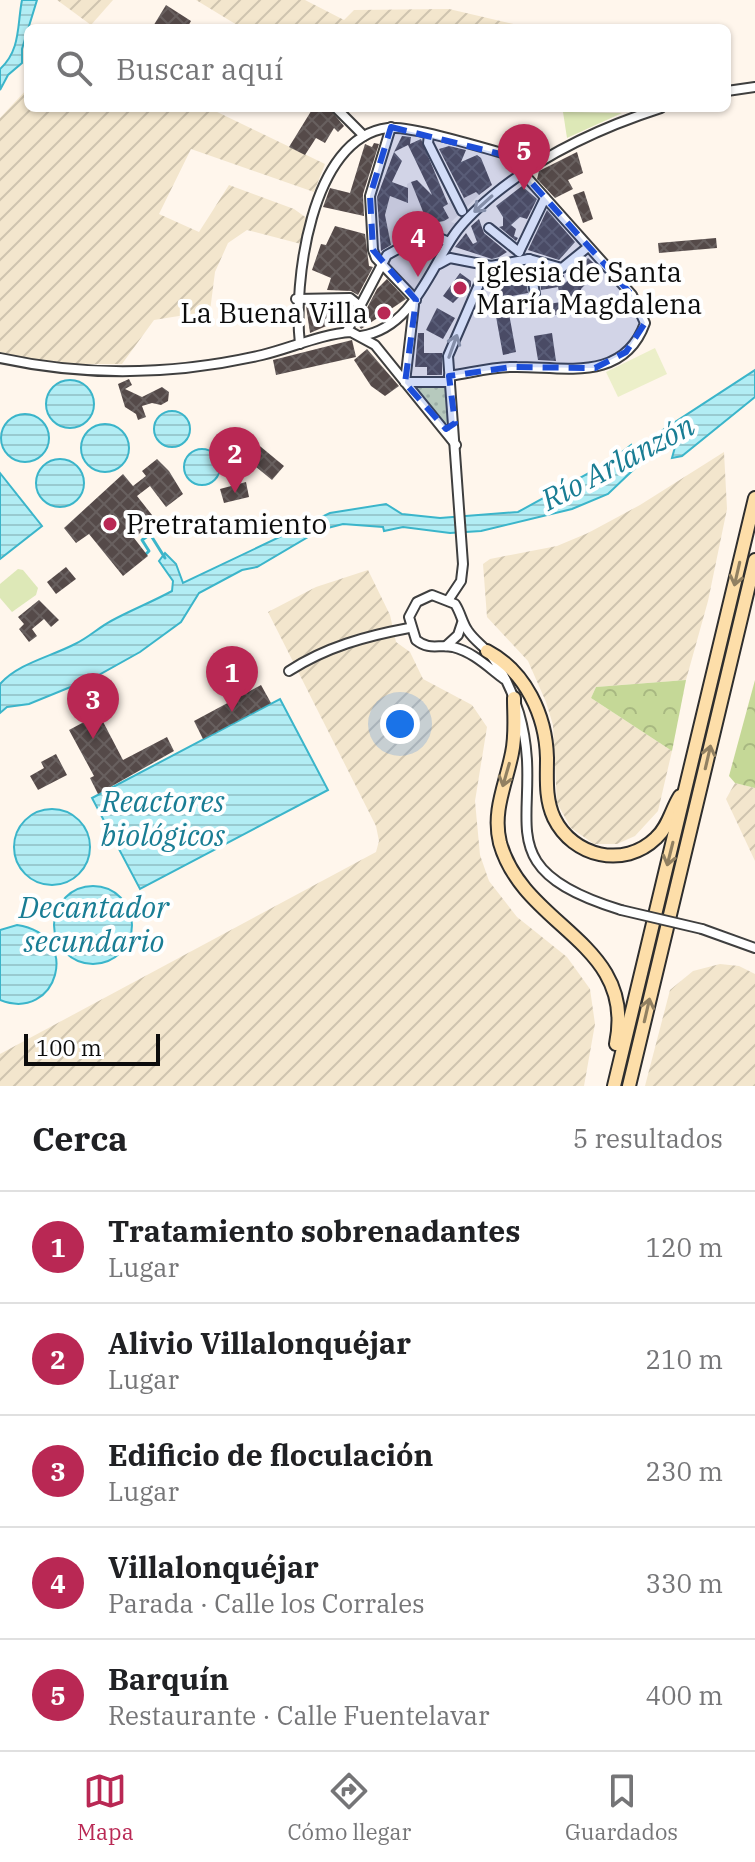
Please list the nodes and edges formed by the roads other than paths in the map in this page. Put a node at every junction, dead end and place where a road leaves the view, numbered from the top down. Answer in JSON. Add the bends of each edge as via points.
{"nodes":[{"id":1,"x":755,"y":87,"type":"edge"},
{"id":2,"x":731,"y":90,"type":"edge"},
{"id":3,"x":340,"y":112,"type":"edge"},
{"id":4,"x":652,"y":112,"type":"edge"},
{"id":5,"x":391,"y":127,"type":"junction"},
{"id":6,"x":429,"y":135,"type":"junction"},
{"id":7,"x":364,"y":136,"type":"junction"},
{"id":8,"x":537,"y":163,"type":"junction"},
{"id":9,"x":523,"y":173,"type":"junction"},
{"id":10,"x":545,"y":198,"type":"junction"},
{"id":11,"x":462,"y":211,"type":"dead end"},
{"id":12,"x":489,"y":228,"type":"dead end"},
{"id":13,"x":447,"y":246,"type":"junction"},
{"id":14,"x":588,"y":247,"type":"junction"},
{"id":15,"x":524,"y":257,"type":"junction"},
{"id":16,"x":450,"y":258,"type":"junction"},
{"id":17,"x":382,"y":263,"type":"junction"},
{"id":18,"x":487,"y":266,"type":"junction"},
{"id":19,"x":435,"y":267,"type":"junction"},
{"id":20,"x":535,"y":294,"type":"dead end"},
{"id":21,"x":296,"y":299,"type":"junction"},
{"id":22,"x":416,"y":300,"type":"junction"},
{"id":23,"x":360,"y":306,"type":"junction"},
{"id":24,"x":399,"y":316,"type":"junction"},
{"id":25,"x":410,"y":323,"type":"junction"},
{"id":26,"x":347,"y":331,"type":"junction"},
{"id":27,"x":370,"y":337,"type":"junction"},
{"id":28,"x":300,"y":344,"type":"junction"},
{"id":29,"x":0,"y":358,"type":"edge"},
{"id":30,"x":407,"y":362,"type":"junction"},
{"id":31,"x":392,"y":367,"type":"junction"},
{"id":32,"x":450,"y":379,"type":"junction"},
{"id":33,"x":405,"y":383,"type":"junction"},
{"id":34,"x":455,"y":423,"type":"junction"},
{"id":35,"x":442,"y":428,"type":"junction"},
{"id":36,"x":456,"y":445,"type":"junction"},
{"id":37,"x":755,"y":498,"type":"edge"},
{"id":38,"x":755,"y":560,"type":"edge"},
{"id":39,"x":449,"y":599,"type":"junction"},
{"id":40,"x":462,"y":623,"type":"junction"},
{"id":41,"x":409,"y":628,"type":"junction"},
{"id":42,"x":446,"y":646,"type":"junction"},
{"id":43,"x":487,"y":651,"type":"junction"},
{"id":44,"x":289,"y":671,"type":"dead end"},
{"id":45,"x":504,"y":679,"type":"junction"},
{"id":46,"x":514,"y":698,"type":"junction"},
{"id":47,"x":688,"y":783,"type":"junction"},
{"id":48,"x":755,"y":948,"type":"edge"},
{"id":49,"x":613,"y":1086,"type":"edge"},
{"id":50,"x":629,"y":1086,"type":"edge"}],
"edges":[{"from":1,"to":2,"type":"street"},
{"from":3,"to":7,"type":"street"},
{"from":4,"to":8,"type":"street"},
{"from":5,"to":6,"type":"street"},
{"from":5,"to":7,"type":"street"},
{"from":5,"to":17,"type":"street","via":[[370,196],[374,255]]},
{"from":6,"to":8,"type":"street"},
{"from":6,"to":11,"type":"street","via":[[428,143]]},
{"from":7,"to":21,"type":"street","via":[[325,180]]},
{"from":8,"to":9,"type":"street"},
{"from":9,"to":10,"type":"street"},
{"from":9,"to":13,"type":"street","one_way":true,"via":[[470,216]]},
{"from":10,"to":14,"type":"street"},
{"from":10,"to":15,"type":"street"},
{"from":12,"to":15,"type":"street"},
{"from":13,"to":16,"type":"street"},
{"from":13,"to":17,"type":"street","via":[[427,233],[394,250]]},
{"from":13,"to":19,"type":"street"},
{"from":14,"to":15,"type":"street","via":[[562,268]]},
{"from":14,"to":32,"type":"street","via":[[632,295],[644,318],[626,352],[595,368],[511,367]]},
{"from":15,"to":18,"type":"street"},
{"from":15,"to":20,"type":"street"},
{"from":16,"to":18,"type":"street"},
{"from":16,"to":19,"type":"street"},
{"from":17,"to":22,"type":"street"},
{"from":17,"to":23,"type":"street"},
{"from":32,"to":18,"type":"street","one_way":true,"via":[[450,348]]},
{"from":19,"to":22,"type":"street"},
{"from":21,"to":23,"type":"street","via":[[350,298]]},
{"from":21,"to":28,"type":"street"},
{"from":22,"to":24,"type":"street"},
{"from":22,"to":25,"type":"street"},
{"from":23,"to":26,"type":"street"},
{"from":24,"to":25,"type":"street"},
{"from":24,"to":27,"type":"street"},
{"from":25,"to":30,"type":"street"},
{"from":26,"to":27,"type":"street"},
{"from":26,"to":28,"type":"street"},
{"from":27,"to":31,"type":"street"},
{"from":28,"to":29,"type":"street","via":[[178,368],[105,373]]},
{"from":30,"to":31,"type":"street"},
{"from":30,"to":33,"type":"street"},
{"from":31,"to":33,"type":"street"},
{"from":32,"to":33,"type":"street"},
{"from":32,"to":34,"type":"street"},
{"from":33,"to":35,"type":"street"},
{"from":34,"to":35,"type":"street"},
{"from":34,"to":36,"type":"street"},
{"from":35,"to":36,"type":"street"},
{"from":36,"to":39,"type":"street","via":[[461,581]]},
{"from":37,"to":47,"type":"main road","one_way":true},
{"from":50,"to":38,"type":"main road","one_way":true},
{"from":39,"to":40,"type":"street"},
{"from":39,"to":41,"type":"street","via":[[432,595],[417,602]]},
{"from":40,"to":42,"type":"street"},
{"from":40,"to":43,"type":"street"},
{"from":41,"to":42,"type":"street","via":[[422,646]]},
{"from":41,"to":44,"type":"street","via":[[349,641]]},
{"from":42,"to":45,"type":"street","via":[[467,653]]},
{"from":43,"to":45,"type":"street"},
{"from":43,"to":47,"type":"main road","via":[[514,673],[534,702],[545,737],[549,803],[555,820],[580,848],[613,857],[642,849],[667,827]]},
{"from":45,"to":46,"type":"street"},
{"from":46,"to":48,"type":"street","bridge":true,"via":[[523,736],[525,814],[533,854],[561,886],[579,897]]},
{"from":46,"to":49,"type":"main road","one_way":true,"via":[[513,749],[497,814],[499,840],[519,885],[547,916],[588,947],[613,985],[619,1028]]},
{"from":47,"to":49,"type":"main road","one_way":true}]}
